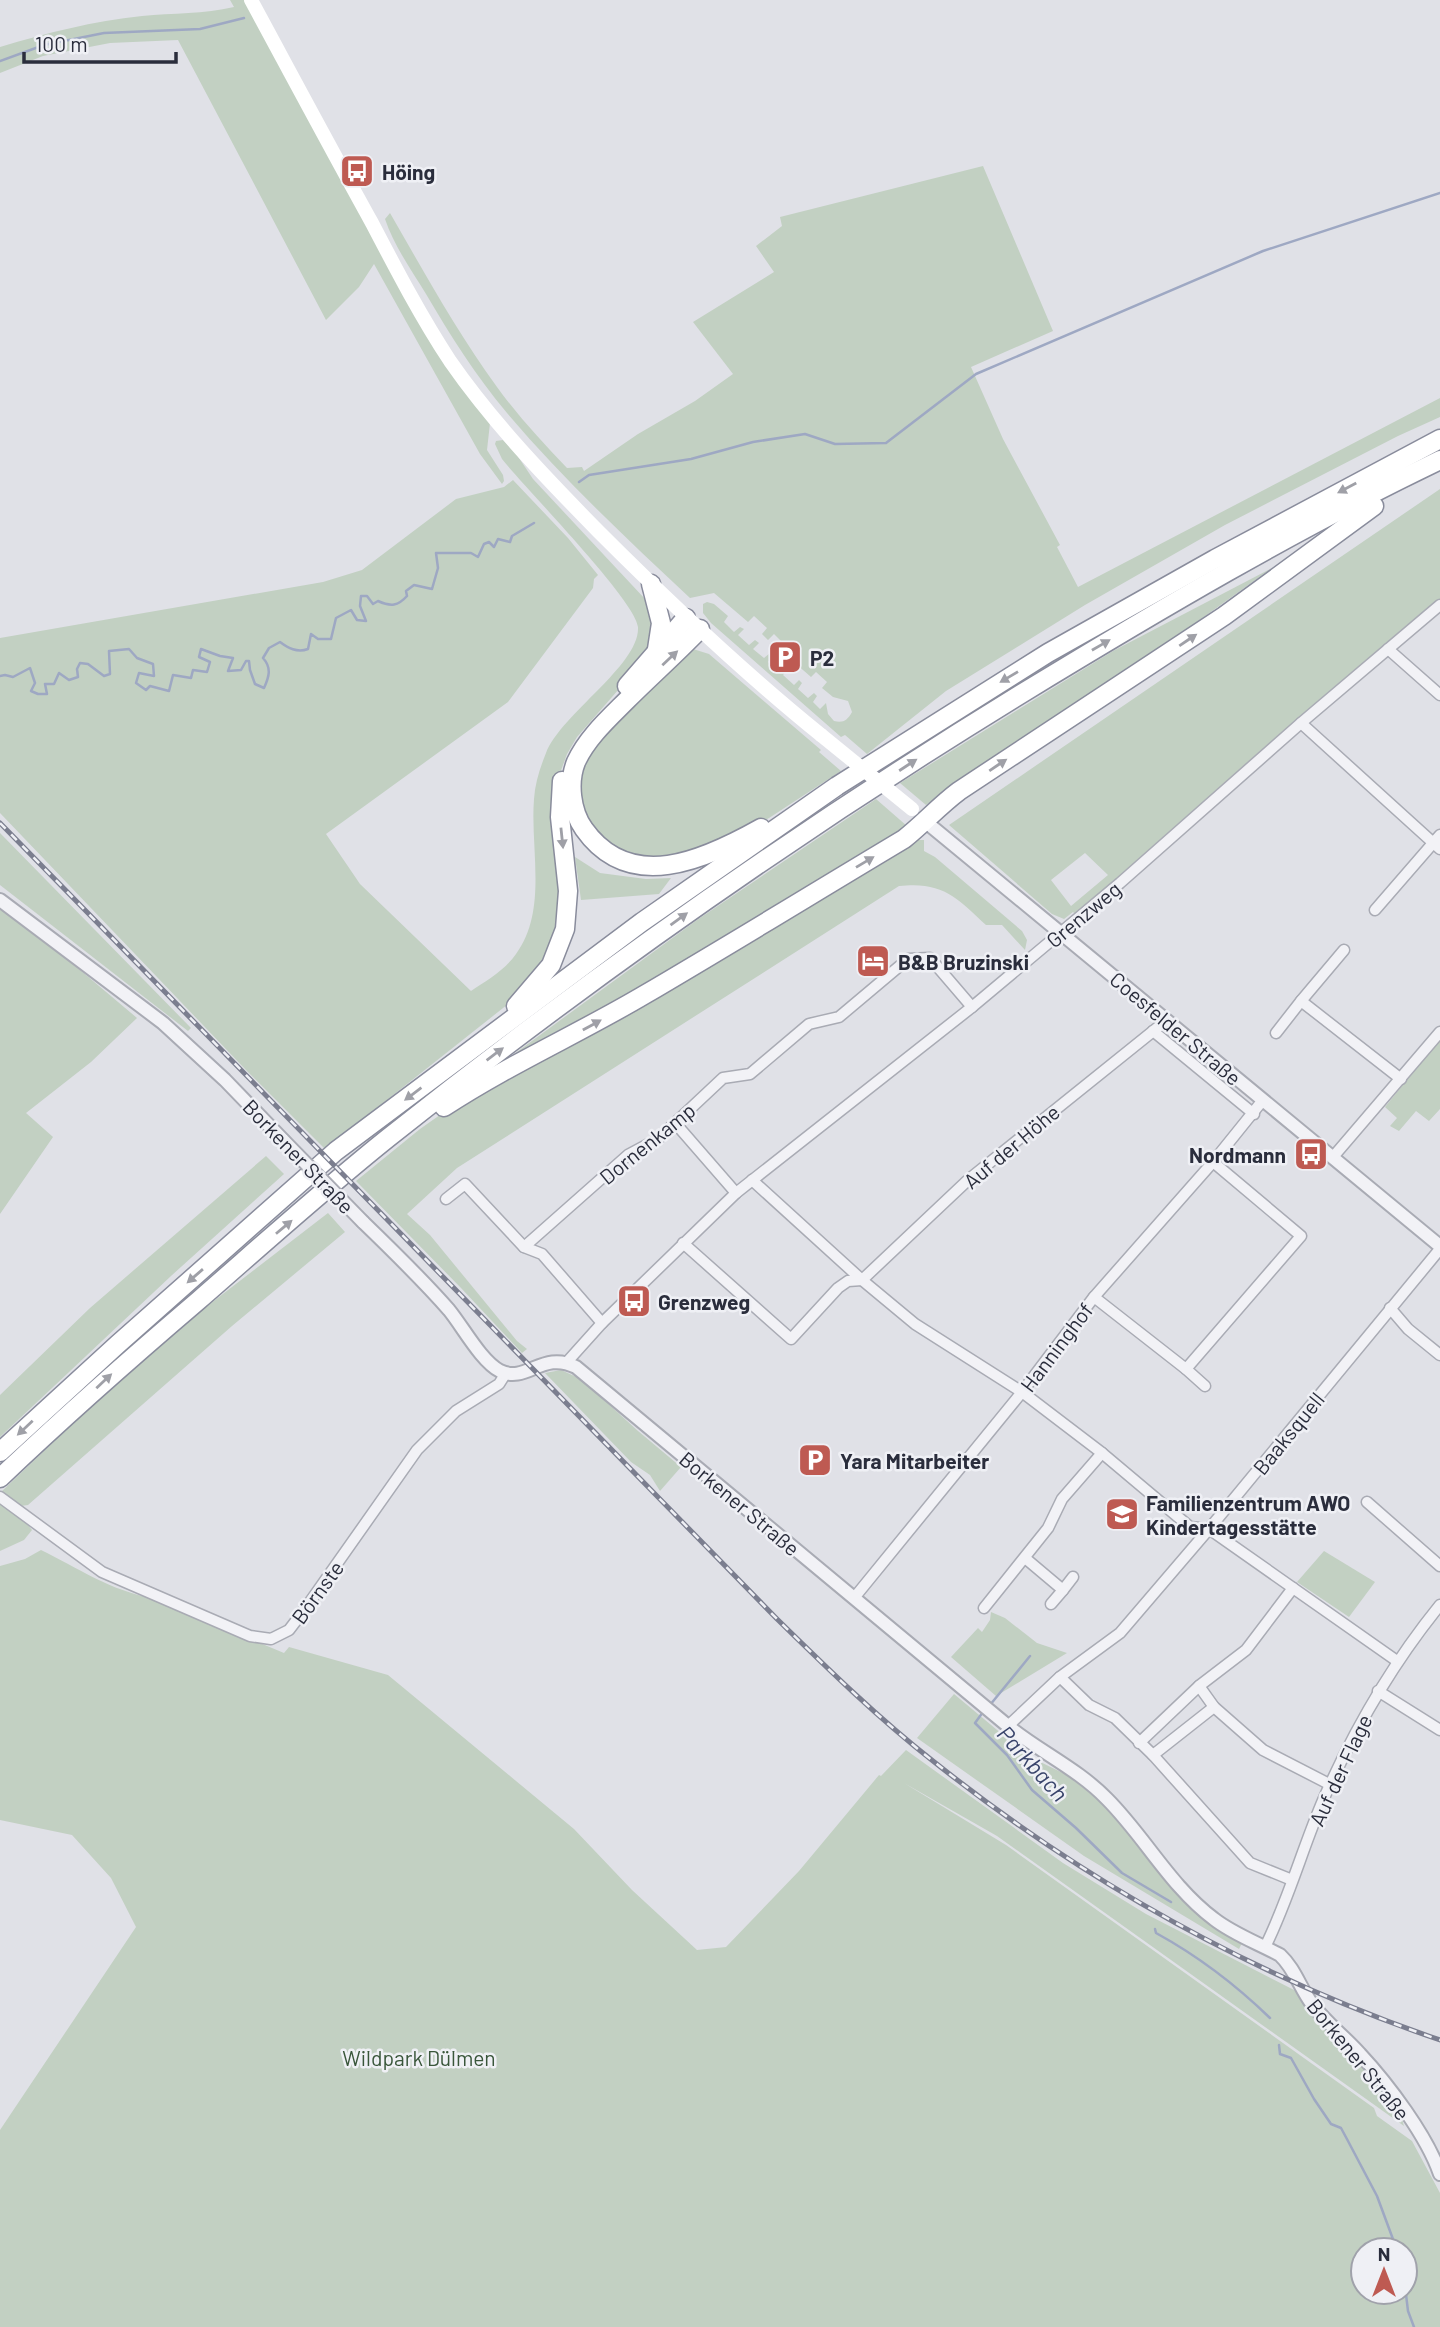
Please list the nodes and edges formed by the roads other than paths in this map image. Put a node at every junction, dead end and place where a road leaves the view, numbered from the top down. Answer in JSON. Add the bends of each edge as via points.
{"nodes":[{"id":1,"x":251,"y":0,"type":"edge"},
{"id":2,"x":1440,"y":439,"type":"edge"},
{"id":3,"x":1440,"y":462,"type":"edge"},
{"id":4,"x":651,"y":584,"type":"junction"},
{"id":5,"x":1440,"y":605,"type":"edge"},
{"id":6,"x":693,"y":624,"type":"junction"},
{"id":7,"x":1388,"y":649,"type":"junction"},
{"id":8,"x":656,"y":650,"type":"junction"},
{"id":9,"x":1440,"y":695,"type":"edge"},
{"id":10,"x":1301,"y":723,"type":"junction"},
{"id":11,"x":837,"y":786,"type":"junction"},
{"id":12,"x":926,"y":822,"type":"junction"},
{"id":13,"x":1438,"y":843,"type":"edge"},
{"id":14,"x":0,"y":900,"type":"edge"},
{"id":15,"x":1375,"y":910,"type":"dead end"},
{"id":16,"x":1060,"y":934,"type":"junction"},
{"id":17,"x":1345,"y":950,"type":"dead end"},
{"id":18,"x":1301,"y":1001,"type":"junction"},
{"id":19,"x":972,"y":1007,"type":"junction"},
{"id":20,"x":1167,"y":1020,"type":"junction"},
{"id":21,"x":1153,"y":1031,"type":"junction"},
{"id":22,"x":1440,"y":1032,"type":"edge"},
{"id":23,"x":1276,"y":1033,"type":"dead end"},
{"id":24,"x":468,"y":1053,"type":"junction"},
{"id":25,"x":1401,"y":1079,"type":"junction"},
{"id":26,"x":1263,"y":1100,"type":"junction"},
{"id":27,"x":1254,"y":1114,"type":"junction"},
{"id":28,"x":676,"y":1124,"type":"junction"},
{"id":29,"x":384,"y":1142,"type":"junction"},
{"id":30,"x":1333,"y":1157,"type":"junction"},
{"id":31,"x":1213,"y":1162,"type":"junction"},
{"id":32,"x":752,"y":1180,"type":"junction"},
{"id":33,"x":736,"y":1193,"type":"junction"},
{"id":34,"x":446,"y":1199,"type":"dead end"},
{"id":35,"x":683,"y":1243,"type":"junction"},
{"id":36,"x":524,"y":1247,"type":"junction"},
{"id":37,"x":1440,"y":1248,"type":"edge"},
{"id":38,"x":862,"y":1280,"type":"junction"},
{"id":39,"x":1094,"y":1297,"type":"junction"},
{"id":40,"x":1390,"y":1308,"type":"junction"},
{"id":41,"x":602,"y":1323,"type":"junction"},
{"id":42,"x":1440,"y":1355,"type":"edge"},
{"id":43,"x":567,"y":1362,"type":"junction"},
{"id":44,"x":1186,"y":1369,"type":"junction"},
{"id":45,"x":506,"y":1373,"type":"junction"},
{"id":46,"x":1205,"y":1386,"type":"dead end"},
{"id":47,"x":1022,"y":1392,"type":"junction"},
{"id":48,"x":0,"y":1452,"type":"edge"},
{"id":49,"x":1102,"y":1453,"type":"junction"},
{"id":50,"x":0,"y":1478,"type":"edge"},
{"id":51,"x":0,"y":1497,"type":"edge"},
{"id":52,"x":1367,"y":1502,"type":"dead end"},
{"id":53,"x":1209,"y":1529,"type":"junction"},
{"id":54,"x":1025,"y":1558,"type":"junction"},
{"id":55,"x":1440,"y":1566,"type":"edge"},
{"id":56,"x":1073,"y":1577,"type":"dead end"},
{"id":57,"x":1293,"y":1588,"type":"junction"},
{"id":58,"x":1063,"y":1590,"type":"junction"},
{"id":59,"x":854,"y":1598,"type":"junction"},
{"id":60,"x":1051,"y":1604,"type":"dead end"},
{"id":61,"x":1440,"y":1605,"type":"edge"},
{"id":62,"x":984,"y":1608,"type":"dead end"},
{"id":63,"x":1397,"y":1661,"type":"junction"},
{"id":64,"x":1060,"y":1677,"type":"junction"},
{"id":65,"x":1199,"y":1686,"type":"junction"},
{"id":66,"x":1378,"y":1691,"type":"junction"},
{"id":67,"x":1214,"y":1707,"type":"junction"},
{"id":68,"x":1008,"y":1726,"type":"junction"},
{"id":69,"x":1440,"y":1730,"type":"edge"},
{"id":70,"x":1139,"y":1743,"type":"junction"},
{"id":71,"x":1153,"y":1755,"type":"junction"},
{"id":72,"x":1331,"y":1784,"type":"junction"},
{"id":73,"x":1292,"y":1880,"type":"junction"},
{"id":74,"x":1265,"y":1947,"type":"junction"},
{"id":75,"x":1439,"y":2169,"type":"edge"}],
"edges":[{"from":1,"to":4,"type":"main road","name":"Coesfelder Straße","via":[[450,360],[500,426]]},
{"from":2,"to":11,"type":"highway","one_way":true,"via":[[1048,653]]},
{"from":12,"to":3,"type":"highway","one_way":true,"via":[[959,791],[1224,616]]},
{"from":29,"to":3,"type":"highway","one_way":true,"via":[[653,937],[949,738],[1230,571]]},
{"from":4,"to":6,"type":"main road","name":"Coesfelder Straße"},
{"from":4,"to":8,"type":"highway","via":[[661,623]]},
{"from":5,"to":7,"type":"street","name":"Grenzweg"},
{"from":6,"to":8,"type":"highway"},
{"from":11,"to":6,"type":"highway","one_way":true,"via":[[750,835],[678,864],[658,867],[622,862],[593,842],[579,823],[572,800],[575,764],[585,745]]},
{"from":6,"to":12,"type":"main road","name":"Coesfelder Straße","bridge":true},
{"from":7,"to":9,"type":"street"},
{"from":7,"to":10,"type":"street","name":"Grenzweg"},
{"from":8,"to":24,"type":"highway","one_way":true,"via":[[582,738],[562,781],[568,891],[565,929],[551,965]]},
{"from":10,"to":13,"type":"street"},
{"from":10,"to":16,"type":"street","name":"Grenzweg"},
{"from":11,"to":24,"type":"highway","via":[[642,922]]},
{"from":12,"to":16,"type":"street","name":"Coesfelder Straße"},
{"from":29,"to":12,"type":"highway","one_way":true,"via":[[429,1120],[479,1084],[644,995]]},
{"from":13,"to":15,"type":"street"},
{"from":14,"to":45,"type":"street","name":"Borkener Straße","bridge":true,"via":[[163,1023],[205,1061],[449,1310],[491,1364]]},
{"from":16,"to":19,"type":"street","name":"Grenzweg"},
{"from":16,"to":20,"type":"street","name":"Coesfelder Straße"},
{"from":17,"to":18,"type":"street"},
{"from":18,"to":23,"type":"street"},
{"from":18,"to":25,"type":"street"},
{"from":19,"to":28,"type":"street","name":"Dornenkamp","via":[[930,958],[908,959],[839,1017],[809,1024],[750,1074],[723,1078]]},
{"from":19,"to":32,"type":"street","name":"Grenzweg"},
{"from":20,"to":21,"type":"street","name":"Auf der Höhe"},
{"from":20,"to":26,"type":"street","name":"Coesfelder Straße"},
{"from":21,"to":27,"type":"street","name":"Coesfelder Straße"},
{"from":21,"to":38,"type":"street","name":"Auf der Höhe","via":[[968,1180]]},
{"from":22,"to":25,"type":"street"},
{"from":24,"to":48,"type":"highway","one_way":true,"via":[[336,1151]]},
{"from":25,"to":30,"type":"street"},
{"from":26,"to":27,"type":"street","name":"Hanninghof"},
{"from":26,"to":30,"type":"street","name":"Coesfelder Straße"},
{"from":27,"to":31,"type":"street","name":"Hanninghof"},
{"from":28,"to":33,"type":"street"},
{"from":28,"to":36,"type":"street","name":"Dornenkamp","via":[[628,1155]]},
{"from":50,"to":29,"type":"highway","one_way":true,"via":[[126,1360]]},
{"from":30,"to":37,"type":"street","name":"Coesfelder Straße"},
{"from":31,"to":39,"type":"street","name":"Hanninghof"},
{"from":31,"to":44,"type":"street","via":[[1301,1236]]},
{"from":32,"to":33,"type":"street","name":"Grenzweg"},
{"from":32,"to":38,"type":"street"},
{"from":33,"to":35,"type":"street","name":"Grenzweg"},
{"from":34,"to":36,"type":"street","via":[[465,1184]]},
{"from":35,"to":38,"type":"street","name":"Auf der Höhe","via":[[791,1339],[838,1288]]},
{"from":35,"to":41,"type":"street","name":"Grenzweg"},
{"from":36,"to":41,"type":"street","via":[[542,1254]]},
{"from":37,"to":40,"type":"street","name":"Baaksquell"},
{"from":38,"to":47,"type":"street","via":[[915,1325]]},
{"from":39,"to":44,"type":"street"},
{"from":39,"to":47,"type":"street","name":"Hanninghof"},
{"from":40,"to":42,"type":"street"},
{"from":40,"to":53,"type":"street","name":"Baaksquell"},
{"from":41,"to":43,"type":"street","name":"Grenzweg"},
{"from":43,"to":45,"type":"street","via":[[558,1360]]},
{"from":43,"to":59,"type":"street","name":"Borkener Straße"},
{"from":44,"to":46,"type":"street"},
{"from":45,"to":51,"type":"street","name":"Börnste","via":[[499,1384],[456,1411],[417,1450],[289,1630],[271,1639],[224,1626],[102,1572]]},
{"from":47,"to":49,"type":"street"},
{"from":47,"to":59,"type":"street","name":"Hanninghof"},
{"from":49,"to":53,"type":"street","via":[[1190,1527]]},
{"from":49,"to":54,"type":"street","via":[[1062,1499],[1048,1528]]},
{"from":52,"to":55,"type":"street"},
{"from":53,"to":57,"type":"street"},
{"from":53,"to":64,"type":"street","name":"Baaksquell","via":[[1121,1633]]},
{"from":54,"to":58,"type":"street"},
{"from":54,"to":62,"type":"street"},
{"from":56,"to":58,"type":"street"},
{"from":57,"to":63,"type":"street"},
{"from":57,"to":65,"type":"street","via":[[1246,1650]]},
{"from":58,"to":60,"type":"street"},
{"from":59,"to":68,"type":"street","name":"Borkener Straße"},
{"from":61,"to":63,"type":"street","name":"Auf der Flage"},
{"from":63,"to":66,"type":"street","name":"Auf der Flage"},
{"from":64,"to":68,"type":"street","name":"Baaksquell"},
{"from":64,"to":70,"type":"street","via":[[1089,1705],[1115,1718]]},
{"from":65,"to":67,"type":"street"},
{"from":65,"to":70,"type":"street"},
{"from":66,"to":69,"type":"street"},
{"from":66,"to":72,"type":"street","name":"Auf der Flage"},
{"from":67,"to":71,"type":"street"},
{"from":67,"to":72,"type":"street","via":[[1264,1751]]},
{"from":68,"to":74,"type":"street","name":"Borkener Straße","via":[[1109,1800],[1182,1890],[1214,1920]]},
{"from":70,"to":71,"type":"street"},
{"from":71,"to":73,"type":"street","via":[[1250,1863]]},
{"from":72,"to":73,"type":"street","name":"Auf der Flage"},
{"from":73,"to":74,"type":"street","name":"Auf der Flage"},
{"from":74,"to":75,"type":"street","name":"Borkener Straße","via":[[1287,1962],[1311,2003],[1361,2055],[1397,2101]]}]}
